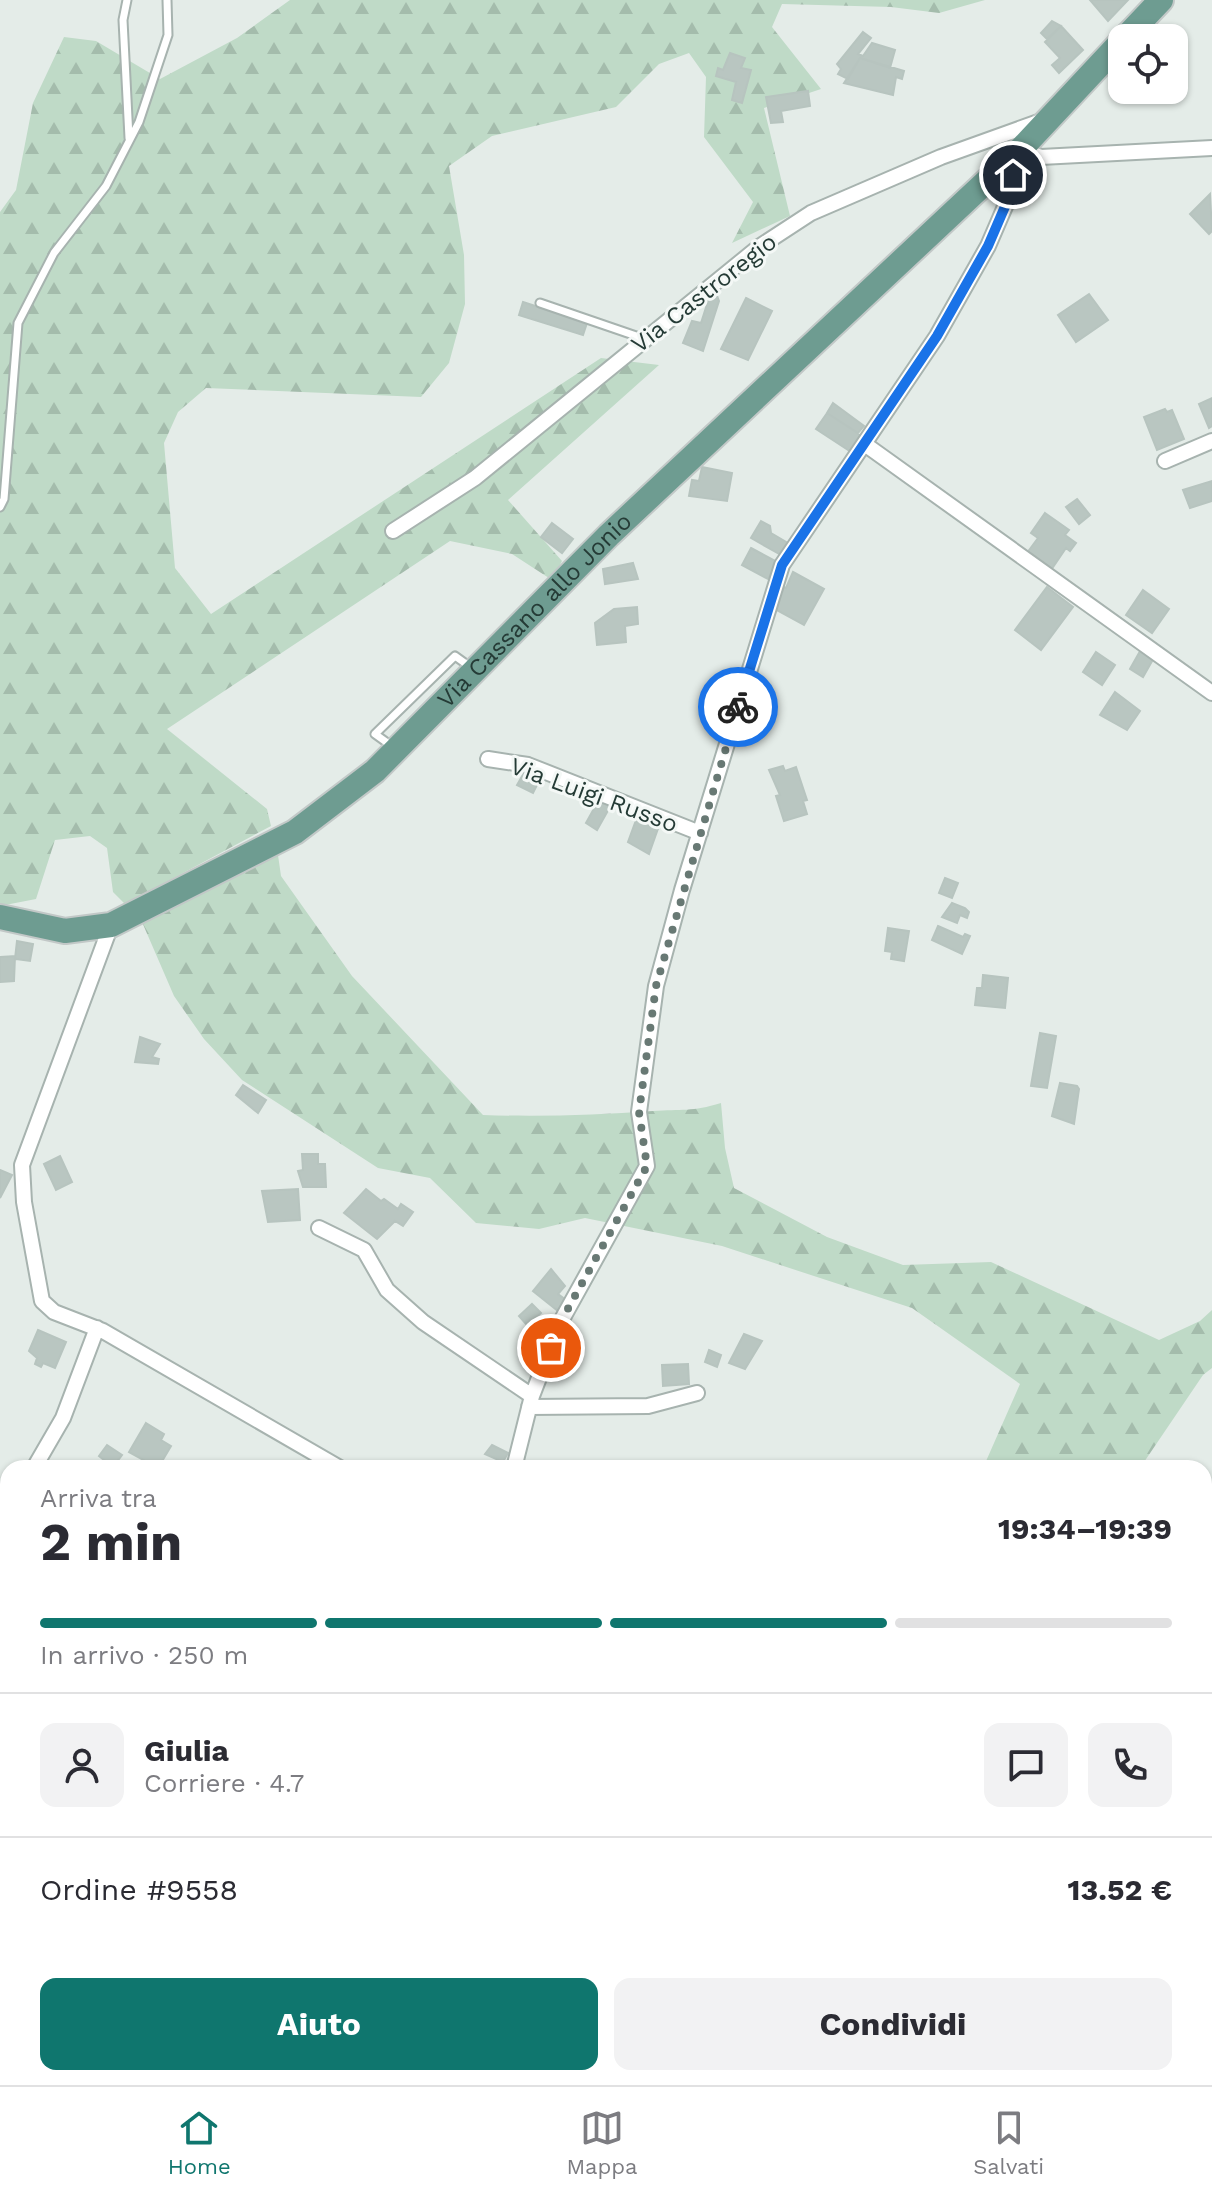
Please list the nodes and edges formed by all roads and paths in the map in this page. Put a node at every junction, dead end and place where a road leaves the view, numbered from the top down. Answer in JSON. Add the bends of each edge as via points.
{"nodes":[{"id":1,"x":127,"y":0,"type":"edge"},
{"id":2,"x":167,"y":0,"type":"edge"},
{"id":3,"x":1161,"y":0,"type":"edge"},
{"id":4,"x":1139,"y":24,"type":"edge"},
{"id":5,"x":1108,"y":57,"type":"edge"},
{"id":6,"x":1052,"y":117,"type":"junction"},
{"id":7,"x":129,"y":140,"type":"junction"},
{"id":8,"x":1212,"y":148,"type":"edge"},
{"id":9,"x":1012,"y":157,"type":"junction"},
{"id":10,"x":540,"y":303,"type":"dead end"},
{"id":11,"x":645,"y":339,"type":"junction"},
{"id":12,"x":1212,"y":441,"type":"edge"},
{"id":13,"x":866,"y":445,"type":"junction"},
{"id":14,"x":1165,"y":461,"type":"dead end"},
{"id":15,"x":0,"y":507,"type":"edge"},
{"id":16,"x":393,"y":531,"type":"dead end"},
{"id":17,"x":1212,"y":693,"type":"edge"},
{"id":18,"x":488,"y":759,"type":"dead end"},
{"id":19,"x":700,"y":833,"type":"junction"},
{"id":20,"x":1,"y":918,"type":"edge"},
{"id":21,"x":111,"y":925,"type":"junction"},
{"id":22,"x":319,"y":1228,"type":"dead end"},
{"id":23,"x":97,"y":1328,"type":"junction"},
{"id":24,"x":697,"y":1393,"type":"dead end"},
{"id":25,"x":531,"y":1402,"type":"junction"},
{"id":26,"x":39,"y":1460,"type":"edge"},
{"id":27,"x":326,"y":1460,"type":"edge"},
{"id":28,"x":516,"y":1460,"type":"edge"}],
"edges":[{"from":1,"to":7,"type":"lane","via":[[123,20]]},
{"from":2,"to":7,"type":"lane","via":[[168,35]]},
{"from":3,"to":4,"type":"main road","name":"Via Cassano allo Jonio"},
{"from":5,"to":6,"type":"main road","name":"Via Cassano allo Jonio"},
{"from":6,"to":9,"type":"main road","name":"Via Cassano allo Jonio"},
{"from":6,"to":11,"type":"street","name":"Via Castroregio","via":[[811,213],[759,247]]},
{"from":7,"to":15,"type":"lane","via":[[106,186],[54,253],[18,323]]},
{"from":8,"to":9,"type":"street"},
{"from":9,"to":13,"type":"street","via":[[1013,188],[988,246]]},
{"from":9,"to":21,"type":"main road","name":"Via Cassano allo Jonio","via":[[609,535],[375,771],[295,832]]},
{"from":10,"to":11,"type":"lane"},
{"from":11,"to":16,"type":"street","name":"Via Castroregio","via":[[475,478]]},
{"from":12,"to":14,"type":"street"},
{"from":13,"to":17,"type":"street"},
{"from":13,"to":19,"type":"street","via":[[782,565]]},
{"from":18,"to":19,"type":"street","name":"Via Luigi Russo","via":[[528,765]]},
{"from":19,"to":25,"type":"street","via":[[656,986],[639,1112],[647,1166],[560,1323]]},
{"from":20,"to":21,"type":"main road","name":"Via Cassano allo Jonio","via":[[65,931]]},
{"from":21,"to":23,"type":"street","via":[[22,1165],[42,1301],[54,1312]]},
{"from":22,"to":25,"type":"street","via":[[364,1250],[387,1290]]},
{"from":23,"to":26,"type":"street","via":[[63,1418]]},
{"from":23,"to":27,"type":"street"},
{"from":24,"to":25,"type":"street","via":[[648,1406]]},
{"from":25,"to":28,"type":"street"}]}
